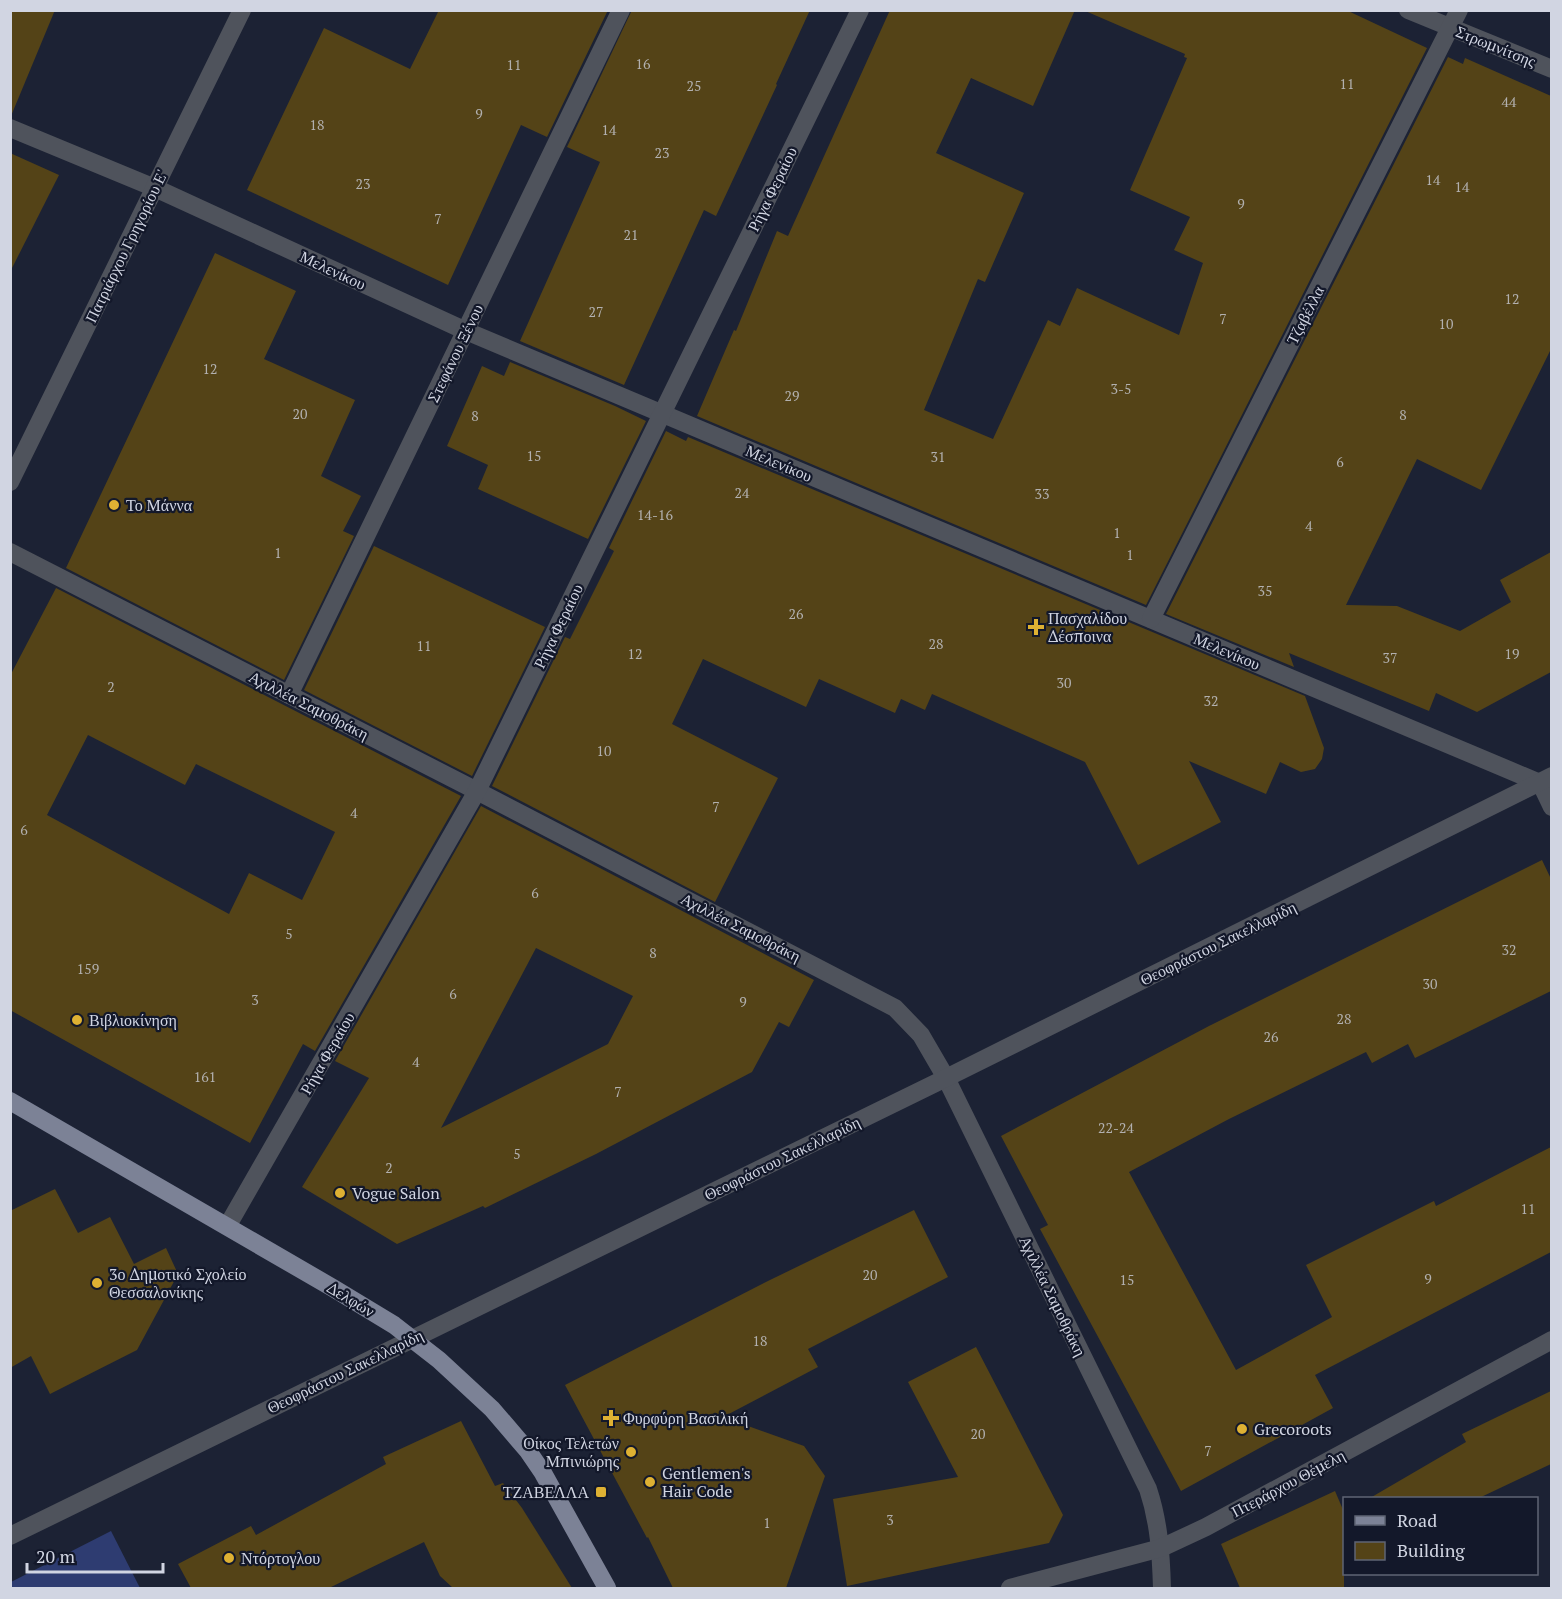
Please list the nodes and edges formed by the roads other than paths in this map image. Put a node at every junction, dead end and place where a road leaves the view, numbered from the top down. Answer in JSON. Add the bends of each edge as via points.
{"nodes":[{"id":1,"x":242,"y":10,"type":"edge"},
{"id":2,"x":621,"y":10,"type":"edge"},
{"id":3,"x":860,"y":10,"type":"edge"},
{"id":4,"x":1408,"y":10,"type":"edge"},
{"id":5,"x":1460,"y":10,"type":"edge"},
{"id":6,"x":1451,"y":28,"type":"junction"},
{"id":7,"x":1551,"y":69,"type":"edge"},
{"id":8,"x":10,"y":128,"type":"edge"},
{"id":9,"x":155,"y":188,"type":"junction"},
{"id":10,"x":466,"y":330,"type":"junction"},
{"id":11,"x":662,"y":414,"type":"junction"},
{"id":12,"x":10,"y":482,"type":"edge"},
{"id":13,"x":10,"y":552,"type":"edge"},
{"id":14,"x":1151,"y":619,"type":"junction"},
{"id":15,"x":289,"y":694,"type":"junction"},
{"id":16,"x":1548,"y":782,"type":"edge"},
{"id":17,"x":477,"y":790,"type":"junction"},
{"id":18,"x":1551,"y":807,"type":"edge"},
{"id":19,"x":946,"y":1078,"type":"junction"},
{"id":20,"x":10,"y":1101,"type":"edge"},
{"id":21,"x":228,"y":1226,"type":"junction"},
{"id":22,"x":412,"y":1338,"type":"junction"},
{"id":23,"x":1551,"y":1340,"type":"edge"},
{"id":24,"x":10,"y":1536,"type":"edge"},
{"id":25,"x":1161,"y":1548,"type":"junction"},
{"id":26,"x":608,"y":1588,"type":"edge"},
{"id":27,"x":1010,"y":1588,"type":"edge"},
{"id":28,"x":1162,"y":1588,"type":"edge"}],
"edges":[{"from":1,"to":9,"type":"street","name":"Πατριάρχου Γρηγορίου Ε'"},
{"from":2,"to":10,"type":"street","name":"Στεφάνου Ξένου"},
{"from":3,"to":11,"type":"street","name":"Ρήγα Φεραίου"},
{"from":4,"to":6,"type":"street","name":"Στρωμνίτσης"},
{"from":5,"to":6,"type":"street","name":"Τζαβέλλα"},
{"from":6,"to":7,"type":"street","name":"Στρωμνίτσης"},
{"from":6,"to":14,"type":"street","name":"Τζαβέλλα"},
{"from":8,"to":9,"type":"street","name":"Μελενίκου"},
{"from":9,"to":10,"type":"street","name":"Μελενίκου"},
{"from":9,"to":12,"type":"street","name":"Πατριάρχου Γρηγορίου Ε'"},
{"from":10,"to":11,"type":"street","name":"Μελενίκου"},
{"from":10,"to":15,"type":"street","name":"Στεφάνου Ξένου"},
{"from":11,"to":14,"type":"street","name":"Μελενίκου"},
{"from":11,"to":17,"type":"street","name":"Ρήγα Φεραίου"},
{"from":13,"to":15,"type":"street","name":"Αχιλλέα Σαμοθράκη"},
{"from":14,"to":16,"type":"street","name":"Μελενίκου"},
{"from":15,"to":17,"type":"street","name":"Αχιλλέα Σαμοθράκη"},
{"from":16,"to":18,"type":"street"},
{"from":16,"to":19,"type":"street","name":"Θεοφράστου Σακελλαρίδη"},
{"from":17,"to":19,"type":"street","name":"Αχιλλέα Σαμοθράκη","via":[[895,1008],[921,1035]]},
{"from":17,"to":21,"type":"street","name":"Ρήγα Φεραίου"},
{"from":19,"to":22,"type":"street","name":"Θεοφράστου Σακελλαρίδη"},
{"from":19,"to":25,"type":"street","name":"Αχιλλέα Σαμοθράκη","via":[[1148,1489]]},
{"from":20,"to":21,"type":"main road","name":"Δελφών"},
{"from":21,"to":22,"type":"main road","name":"Δελφών"},
{"from":22,"to":24,"type":"street","name":"Θεοφράστου Σακελλαρίδη"},
{"from":22,"to":26,"type":"main road","name":"Δελφών","via":[[466,1384],[518,1439],[543,1473]]},
{"from":23,"to":25,"type":"street","name":"Πτεράρχου Θέμελη"},
{"from":25,"to":27,"type":"street","name":"Πτεράρχου Θέμελη"},
{"from":25,"to":28,"type":"street","name":"Αχιλλέα Σαμοθράκη"}]}
